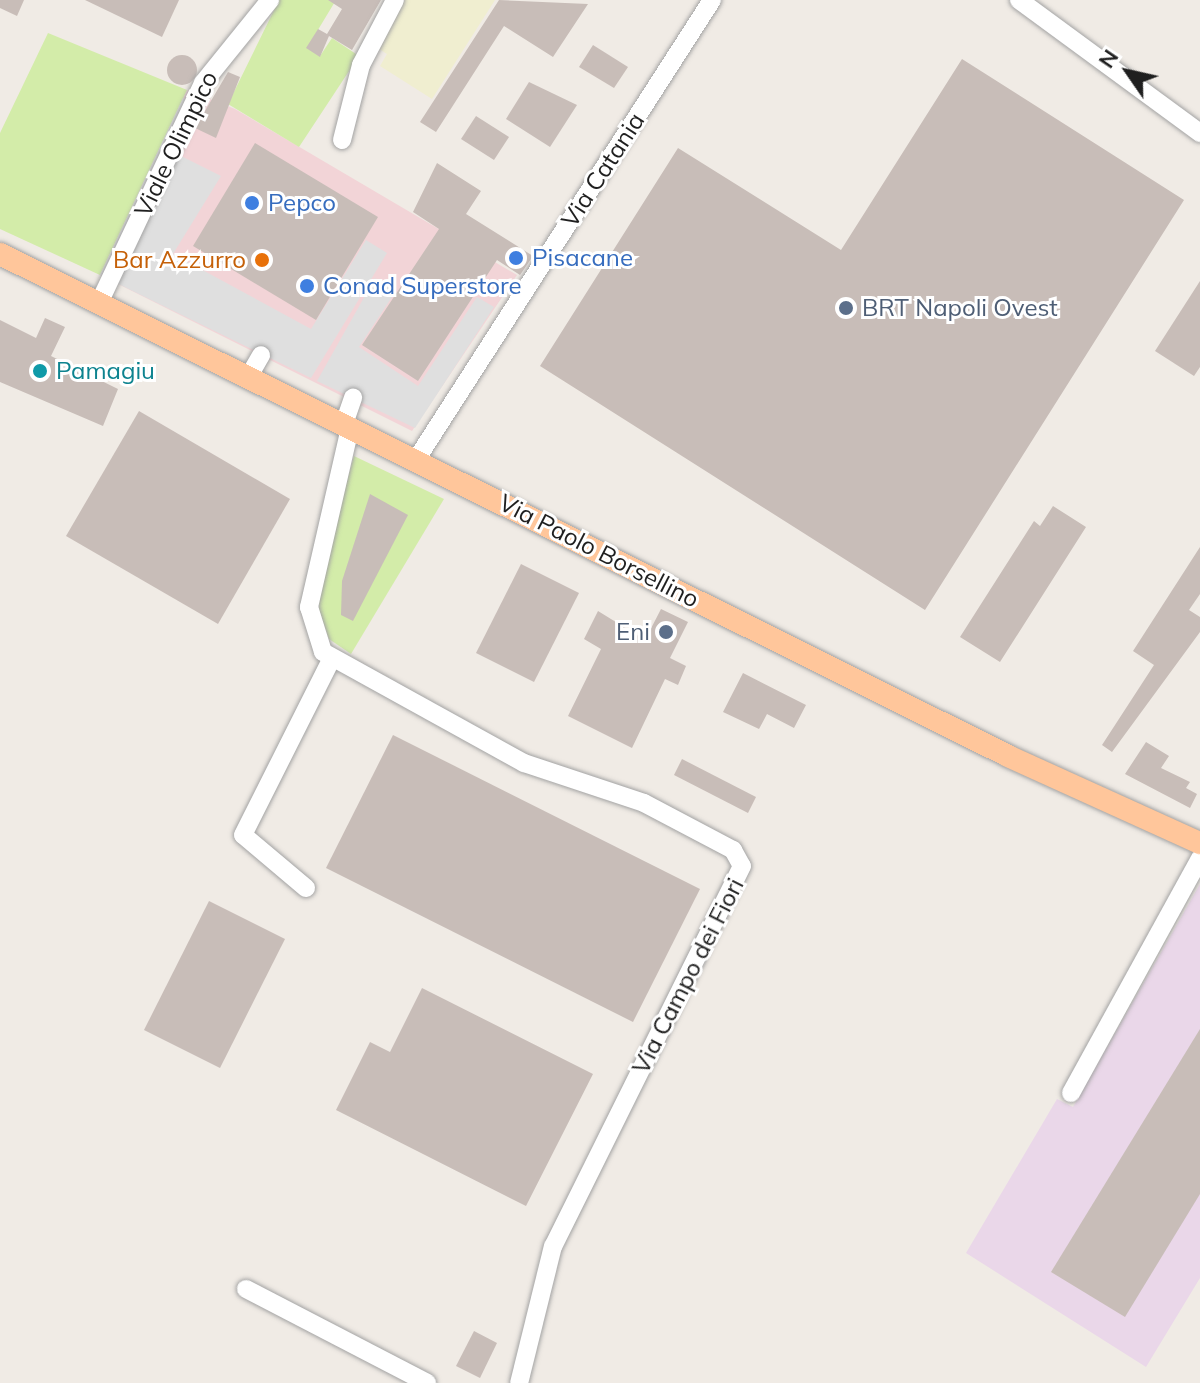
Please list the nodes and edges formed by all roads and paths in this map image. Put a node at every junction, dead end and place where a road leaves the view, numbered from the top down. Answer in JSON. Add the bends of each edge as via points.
{"nodes":[{"id":1,"x":270,"y":0,"type":"edge"},
{"id":2,"x":395,"y":0,"type":"edge"},
{"id":3,"x":712,"y":0,"type":"edge"},
{"id":4,"x":1019,"y":0,"type":"edge"},
{"id":5,"x":1200,"y":133,"type":"edge"},
{"id":6,"x":342,"y":140,"type":"dead end"},
{"id":7,"x":0,"y":254,"type":"edge"},
{"id":8,"x":100,"y":301,"type":"junction"},
{"id":9,"x":261,"y":355,"type":"dead end"},
{"id":10,"x":249,"y":376,"type":"junction"},
{"id":11,"x":353,"y":398,"type":"dead end"},
{"id":12,"x":347,"y":426,"type":"junction"},
{"id":13,"x":416,"y":460,"type":"junction"},
{"id":14,"x":331,"y":660,"type":"junction"},
{"id":15,"x":1200,"y":843,"type":"edge"},
{"id":16,"x":1200,"y":858,"type":"edge"},
{"id":17,"x":306,"y":888,"type":"dead end"},
{"id":18,"x":1071,"y":1093,"type":"dead end"},
{"id":19,"x":246,"y":1289,"type":"dead end"},
{"id":20,"x":427,"y":1383,"type":"edge"},
{"id":21,"x":519,"y":1383,"type":"edge"}],
"edges":[{"from":1,"to":8,"type":"street","name":"Viale Olimpico","via":[[212,67]]},
{"from":2,"to":6,"type":"street","via":[[361,65]]},
{"from":3,"to":13,"type":"street","name":"Via Catania"},
{"from":4,"to":5,"type":"street"},
{"from":7,"to":8,"type":"main road","name":"Via Paolo Borsellino"},
{"from":8,"to":10,"type":"main road","name":"Via Paolo Borsellino"},
{"from":9,"to":10,"type":"street"},
{"from":10,"to":12,"type":"main road","name":"Via Paolo Borsellino"},
{"from":11,"to":12,"type":"street"},
{"from":12,"to":13,"type":"main road","name":"Via Paolo Borsellino"},
{"from":12,"to":14,"type":"street","via":[[309,607],[315,639]]},
{"from":13,"to":15,"type":"main road","name":"Via Paolo Borsellino","via":[[1008,756]]},
{"from":14,"to":17,"type":"street","via":[[243,835]]},
{"from":14,"to":21,"type":"street","name":"Via Campo dei Fiori","via":[[524,763],[644,803],[741,860],[738,882],[553,1246]]},
{"from":16,"to":18,"type":"street"},
{"from":19,"to":20,"type":"street"}]}
